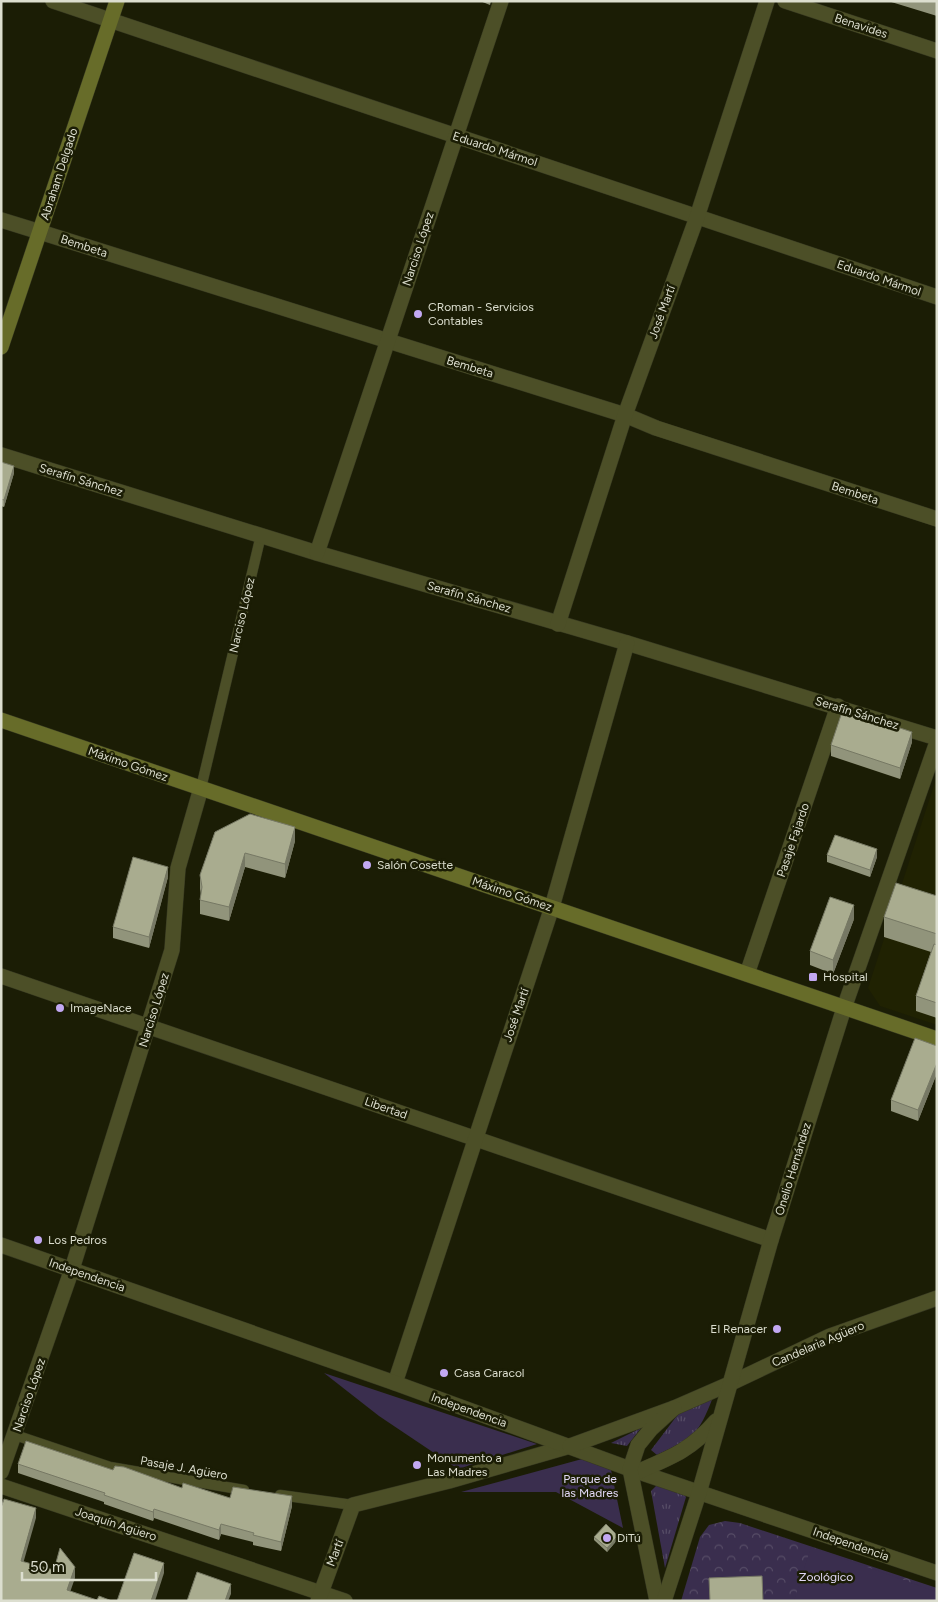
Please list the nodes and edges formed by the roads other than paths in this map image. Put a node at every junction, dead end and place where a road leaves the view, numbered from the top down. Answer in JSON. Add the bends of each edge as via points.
{"nodes":[{"id":1,"x":53,"y":1,"type":"edge"},
{"id":2,"x":117,"y":1,"type":"edge"},
{"id":3,"x":501,"y":1,"type":"edge"},
{"id":4,"x":767,"y":1,"type":"edge"},
{"id":5,"x":785,"y":1,"type":"edge"},
{"id":6,"x":110,"y":21,"type":"junction"},
{"id":7,"x":937,"y":51,"type":"edge"},
{"id":8,"x":455,"y":136,"type":"junction"},
{"id":9,"x":697,"y":217,"type":"junction"},
{"id":10,"x":1,"y":220,"type":"edge"},
{"id":11,"x":40,"y":232,"type":"junction"},
{"id":12,"x":937,"y":297,"type":"edge"},
{"id":13,"x":388,"y":342,"type":"junction"},
{"id":14,"x":1,"y":347,"type":"edge"},
{"id":15,"x":625,"y":415,"type":"junction"},
{"id":16,"x":1,"y":455,"type":"edge"},
{"id":17,"x":937,"y":519,"type":"edge"},
{"id":18,"x":261,"y":535,"type":"junction"},
{"id":19,"x":318,"y":553,"type":"junction"},
{"id":20,"x":558,"y":624,"type":"junction"},
{"id":21,"x":627,"y":643,"type":"junction"},
{"id":22,"x":838,"y":706,"type":"junction"},
{"id":23,"x":1,"y":720,"type":"edge"},
{"id":24,"x":937,"y":738,"type":"edge"},
{"id":25,"x":937,"y":742,"type":"edge"},
{"id":26,"x":200,"y":788,"type":"junction"},
{"id":27,"x":552,"y":907,"type":"junction"},
{"id":28,"x":747,"y":974,"type":"junction"},
{"id":29,"x":1,"y":976,"type":"edge"},
{"id":30,"x":844,"y":1008,"type":"junction"},
{"id":31,"x":149,"y":1026,"type":"junction"},
{"id":32,"x":937,"y":1039,"type":"edge"},
{"id":33,"x":474,"y":1138,"type":"junction"},
{"id":34,"x":771,"y":1240,"type":"junction"},
{"id":35,"x":1,"y":1245,"type":"edge"},
{"id":36,"x":72,"y":1269,"type":"junction"},
{"id":37,"x":937,"y":1298,"type":"edge"},
{"id":38,"x":395,"y":1384,"type":"junction"},
{"id":39,"x":729,"y":1384,"type":"junction"},
{"id":40,"x":674,"y":1408,"type":"junction"},
{"id":41,"x":720,"y":1417,"type":"junction"},
{"id":42,"x":14,"y":1435,"type":"junction"},
{"id":43,"x":570,"y":1446,"type":"junction"},
{"id":44,"x":634,"y":1470,"type":"junction"},
{"id":45,"x":1,"y":1472,"type":"edge"},
{"id":46,"x":1,"y":1486,"type":"edge"},
{"id":47,"x":698,"y":1493,"type":"junction"},
{"id":48,"x":353,"y":1505,"type":"junction"},
{"id":49,"x":937,"y":1573,"type":"edge"},
{"id":50,"x":319,"y":1597,"type":"edge"},
{"id":51,"x":345,"y":1601,"type":"edge"},
{"id":52,"x":657,"y":1601,"type":"edge"},
{"id":53,"x":664,"y":1601,"type":"edge"}],
"edges":[{"from":1,"to":6,"type":"street","name":"Eduardo Mármol"},
{"from":2,"to":6,"type":"main road","name":"Abraham Delgado"},
{"from":3,"to":8,"type":"street","name":"Narciso López"},
{"from":4,"to":9,"type":"street","name":"José Martí"},
{"from":5,"to":7,"type":"street","name":"Benavides"},
{"from":6,"to":8,"type":"street","name":"Eduardo Mármol"},
{"from":6,"to":11,"type":"main road","name":"Abraham Delgado"},
{"from":8,"to":9,"type":"street","name":"Eduardo Mármol"},
{"from":8,"to":13,"type":"street","name":"Narciso López"},
{"from":9,"to":12,"type":"street","name":"Eduardo Mármol"},
{"from":9,"to":15,"type":"street","name":"José Martí"},
{"from":10,"to":11,"type":"street","name":"Bembeta"},
{"from":11,"to":13,"type":"street","name":"Bembeta"},
{"from":11,"to":14,"type":"main road","name":"Abraham Delgado"},
{"from":13,"to":15,"type":"street","name":"Bembeta"},
{"from":13,"to":19,"type":"street","name":"Narciso López"},
{"from":15,"to":17,"type":"street","name":"Bembeta","via":[[656,428]]},
{"from":15,"to":20,"type":"street","name":"José Martí"},
{"from":16,"to":18,"type":"street","name":"Serafín Sánchez"},
{"from":18,"to":19,"type":"street","name":"Serafín Sánchez"},
{"from":18,"to":26,"type":"lane","name":"Narciso López"},
{"from":19,"to":20,"type":"street","name":"Serafín Sánchez"},
{"from":20,"to":21,"type":"street","name":"Serafín Sánchez"},
{"from":21,"to":22,"type":"street","name":"Serafín Sánchez"},
{"from":21,"to":27,"type":"street","name":"José Martí"},
{"from":22,"to":24,"type":"street","name":"Serafín Sánchez"},
{"from":22,"to":28,"type":"street","name":"Pasaje Fajardo"},
{"from":23,"to":26,"type":"main road","name":"Máximo Gómez"},
{"from":25,"to":30,"type":"street","name":"Onelio Hernández"},
{"from":26,"to":27,"type":"main road","name":"Máximo Gómez"},
{"from":26,"to":31,"type":"street","name":"Narciso López","via":[[178,868],[172,950]]},
{"from":27,"to":28,"type":"main road","name":"Máximo Gómez"},
{"from":27,"to":33,"type":"street","name":"José Martí"},
{"from":28,"to":30,"type":"main road","name":"Máximo Gómez"},
{"from":29,"to":31,"type":"street","name":"Libertad"},
{"from":30,"to":32,"type":"main road","name":"Máximo Gómez"},
{"from":30,"to":34,"type":"street","name":"Onelio Hernández"},
{"from":31,"to":33,"type":"street","name":"Libertad"},
{"from":31,"to":36,"type":"street","name":"Narciso López"},
{"from":33,"to":34,"type":"street","name":"Libertad"},
{"from":33,"to":38,"type":"street","name":"José Martí"},
{"from":34,"to":39,"type":"street","name":"Onelio Hernández"},
{"from":35,"to":36,"type":"street","name":"Independencia"},
{"from":36,"to":38,"type":"street","name":"Independencia"},
{"from":36,"to":42,"type":"street","name":"Narciso López"},
{"from":37,"to":39,"type":"street","name":"Candelaria Agüero","via":[[830,1336]]},
{"from":38,"to":43,"type":"street","name":"Independencia"},
{"from":39,"to":40,"type":"street","name":"Candelaria Agüero"},
{"from":39,"to":41,"type":"street","name":"Onelio Hernández"},
{"from":40,"to":43,"type":"street"},
{"from":40,"to":44,"type":"street","via":[[650,1429],[638,1445]]},
{"from":41,"to":44,"type":"street","via":[[700,1440],[677,1455]]},
{"from":41,"to":47,"type":"street","name":"Onelio Hernández"},
{"from":42,"to":45,"type":"street","name":"Narciso López"},
{"from":42,"to":48,"type":"lane","name":"Pasaje J. Agüero","via":[[110,1467],[202,1484]]},
{"from":43,"to":44,"type":"street","name":"Independencia"},
{"from":43,"to":48,"type":"street"},
{"from":44,"to":47,"type":"street","name":"Independencia"},
{"from":44,"to":52,"type":"street"},
{"from":46,"to":50,"type":"street","name":"Joaquín Agüero"},
{"from":47,"to":49,"type":"street","name":"Independencia"},
{"from":47,"to":53,"type":"street","name":"Onelio Hernández"},
{"from":48,"to":50,"type":"street","name":"Martí"},
{"from":50,"to":51,"type":"street","name":"Joaquín Agüero"}]}
